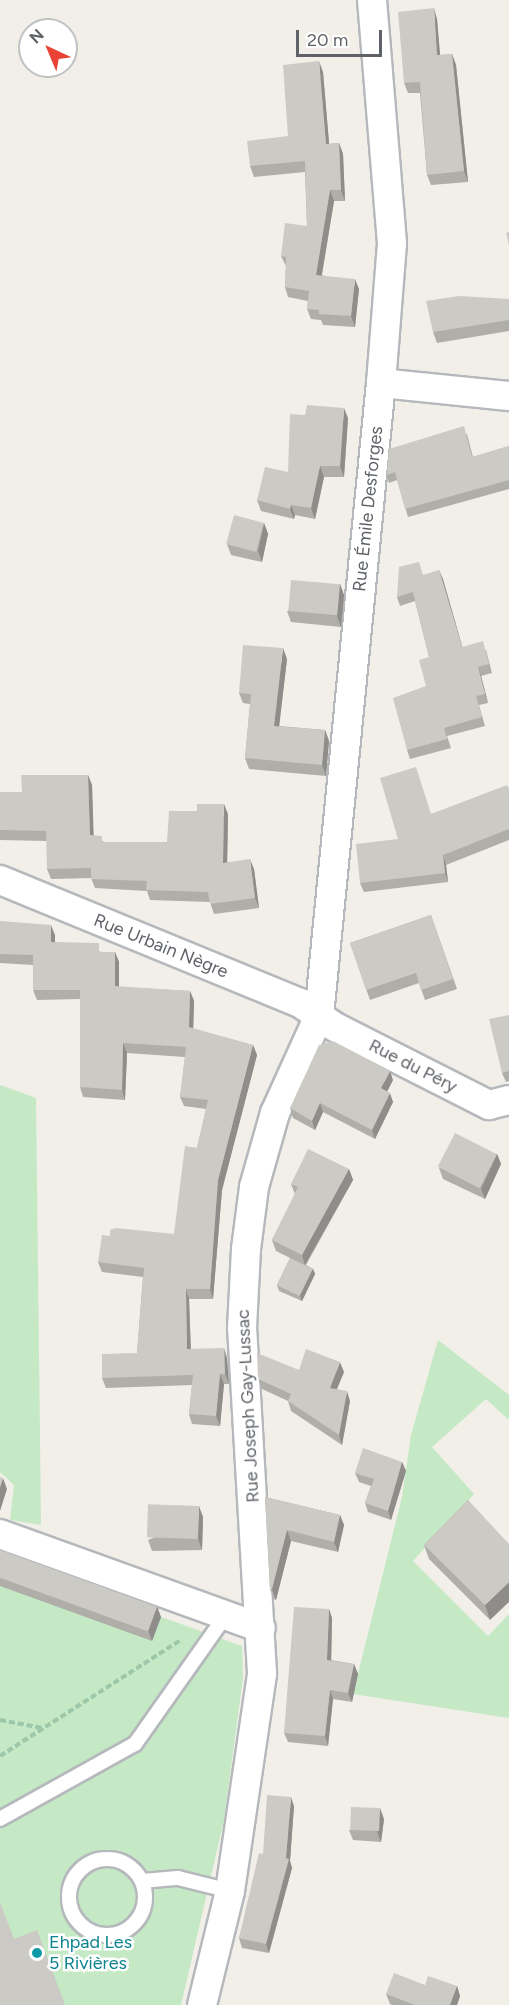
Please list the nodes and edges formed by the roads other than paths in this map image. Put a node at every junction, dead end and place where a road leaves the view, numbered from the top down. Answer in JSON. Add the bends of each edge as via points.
{"nodes":[{"id":1,"x":372,"y":0,"type":"edge"},
{"id":2,"x":381,"y":383,"type":"junction"},
{"id":3,"x":509,"y":396,"type":"edge"},
{"id":4,"x":0,"y":880,"type":"edge"},
{"id":5,"x":319,"y":1017,"type":"junction"},
{"id":6,"x":509,"y":1100,"type":"edge"},
{"id":7,"x":0,"y":1534,"type":"edge"},
{"id":8,"x":214,"y":1614,"type":"junction"},
{"id":9,"x":261,"y":1628,"type":"junction"},
{"id":10,"x":0,"y":1820,"type":"edge"},
{"id":11,"x":141,"y":1881,"type":"junction"},
{"id":12,"x":230,"y":1891,"type":"junction"},
{"id":13,"x":202,"y":2005,"type":"edge"}],
"edges":[{"from":1,"to":2,"type":"street","name":"Rue Émile Desforges","via":[[392,243]]},
{"from":2,"to":3,"type":"street"},
{"from":2,"to":5,"type":"street","name":"Rue Émile Desforges"},
{"from":4,"to":5,"type":"street","name":"Rue Urbain Nègre","via":[[300,1003]]},
{"from":5,"to":6,"type":"street","name":"Rue du Péry","via":[[489,1105]]},
{"from":5,"to":9,"type":"street","name":"Rue Joseph Gay-Lussac","via":[[275,1113],[254,1187],[246,1250],[242,1328]]},
{"from":7,"to":8,"type":"street"},
{"from":8,"to":9,"type":"street"},
{"from":8,"to":10,"type":"lane","via":[[135,1744]]},
{"from":9,"to":12,"type":"street","name":"Rue Joseph Gay-Lussac","via":[[262,1673]]},
{"from":11,"to":11,"type":"lane","via":[[124,1863],[112,1859],[87,1864],[72,1883],[70,1908],[76,1919],[95,1933],[120,1932],[139,1917],[144,1906]]},
{"from":11,"to":12,"type":"lane","via":[[178,1878]]},
{"from":12,"to":13,"type":"street","name":"Rue Joseph Gay-Lussac"}]}
